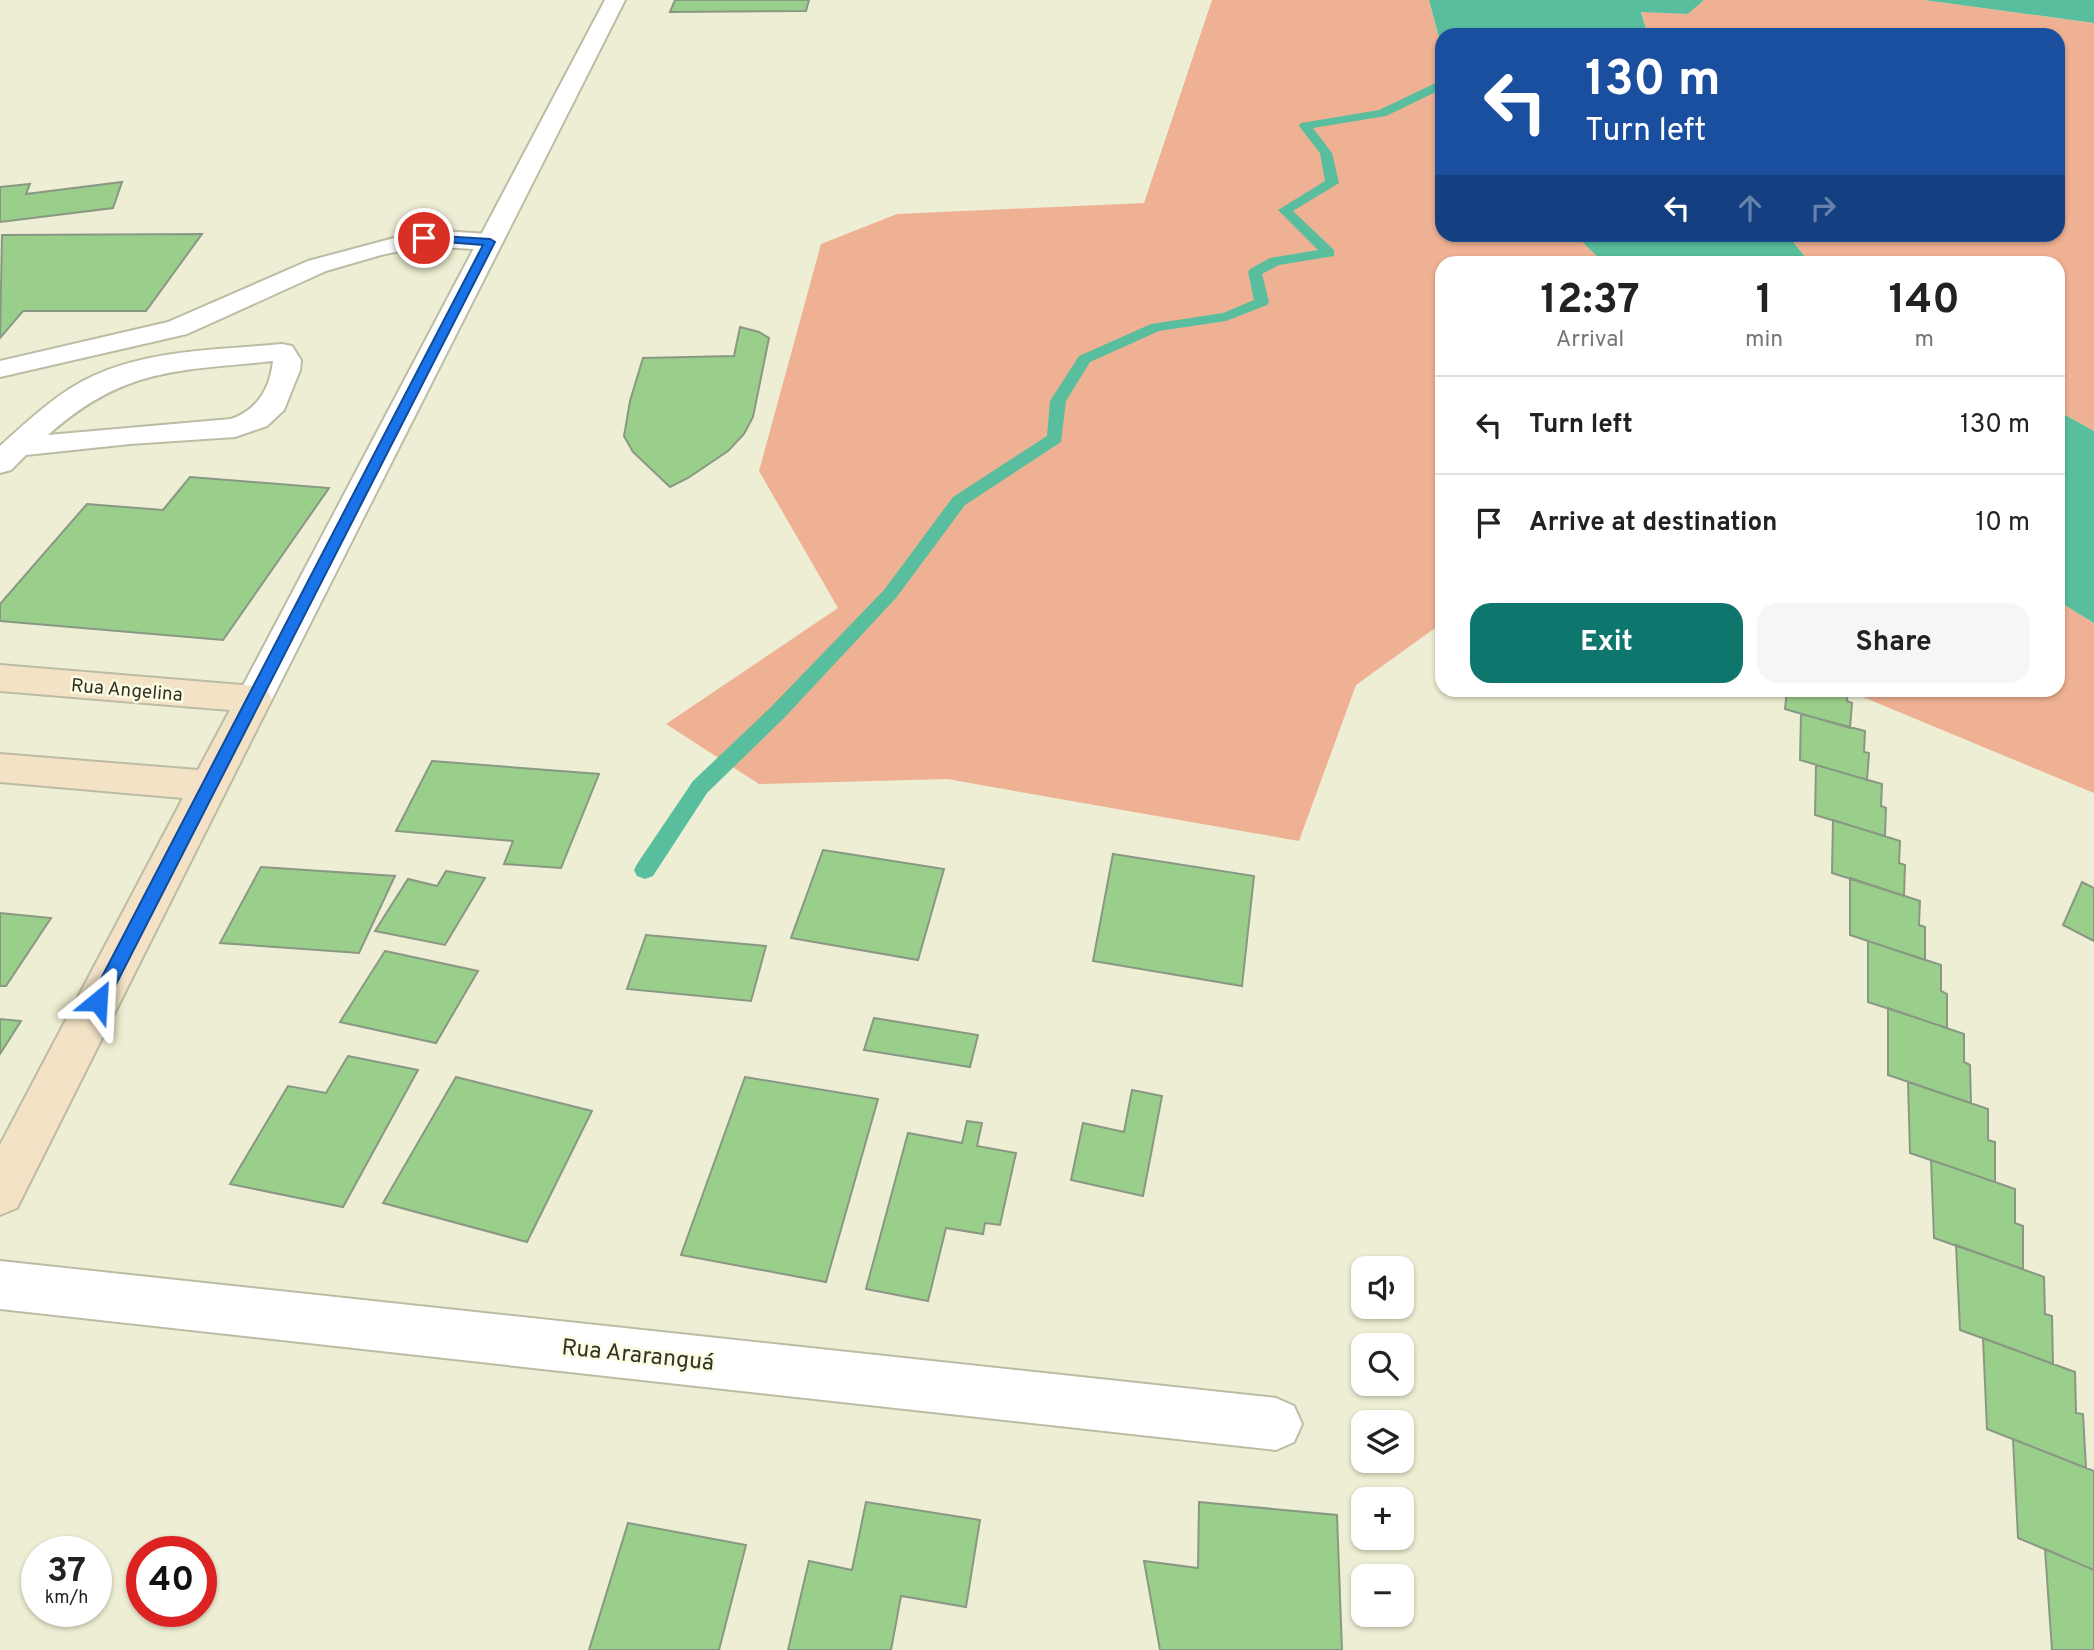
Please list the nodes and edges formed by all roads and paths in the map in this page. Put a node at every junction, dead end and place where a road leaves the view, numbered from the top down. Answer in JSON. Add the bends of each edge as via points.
{"nodes":[{"id":1,"x":615,"y":0,"type":"edge"},
{"id":2,"x":490,"y":242,"type":"junction"},
{"id":3,"x":0,"y":369,"type":"edge"},
{"id":4,"x":9,"y":455,"type":"edge"},
{"id":5,"x":0,"y":678,"type":"edge"},
{"id":6,"x":254,"y":699,"type":"junction"},
{"id":7,"x":0,"y":768,"type":"edge"},
{"id":8,"x":209,"y":786,"type":"junction"},
{"id":9,"x":0,"y":1192,"type":"edge"},
{"id":10,"x":0,"y":1284,"type":"edge"},
{"id":11,"x":1276,"y":1424,"type":"dead end"}],
"edges":[{"from":1,"to":2,"type":"street"},
{"from":2,"to":3,"type":"street","via":[[424,238],[375,249],[317,266],[177,328]]},
{"from":2,"to":6,"type":"street"},
{"from":4,"to":4,"type":"street","via":[[83,393],[117,376],[166,365],[282,352],[287,360],[269,410],[257,421],[235,428],[130,435]]},
{"from":5,"to":6,"type":"street","name":"Rua Angelina"},
{"from":6,"to":8,"type":"street"},
{"from":7,"to":8,"type":"street"},
{"from":8,"to":9,"type":"street"},
{"from":10,"to":11,"type":"street","name":"Rua Araranguá"}]}
